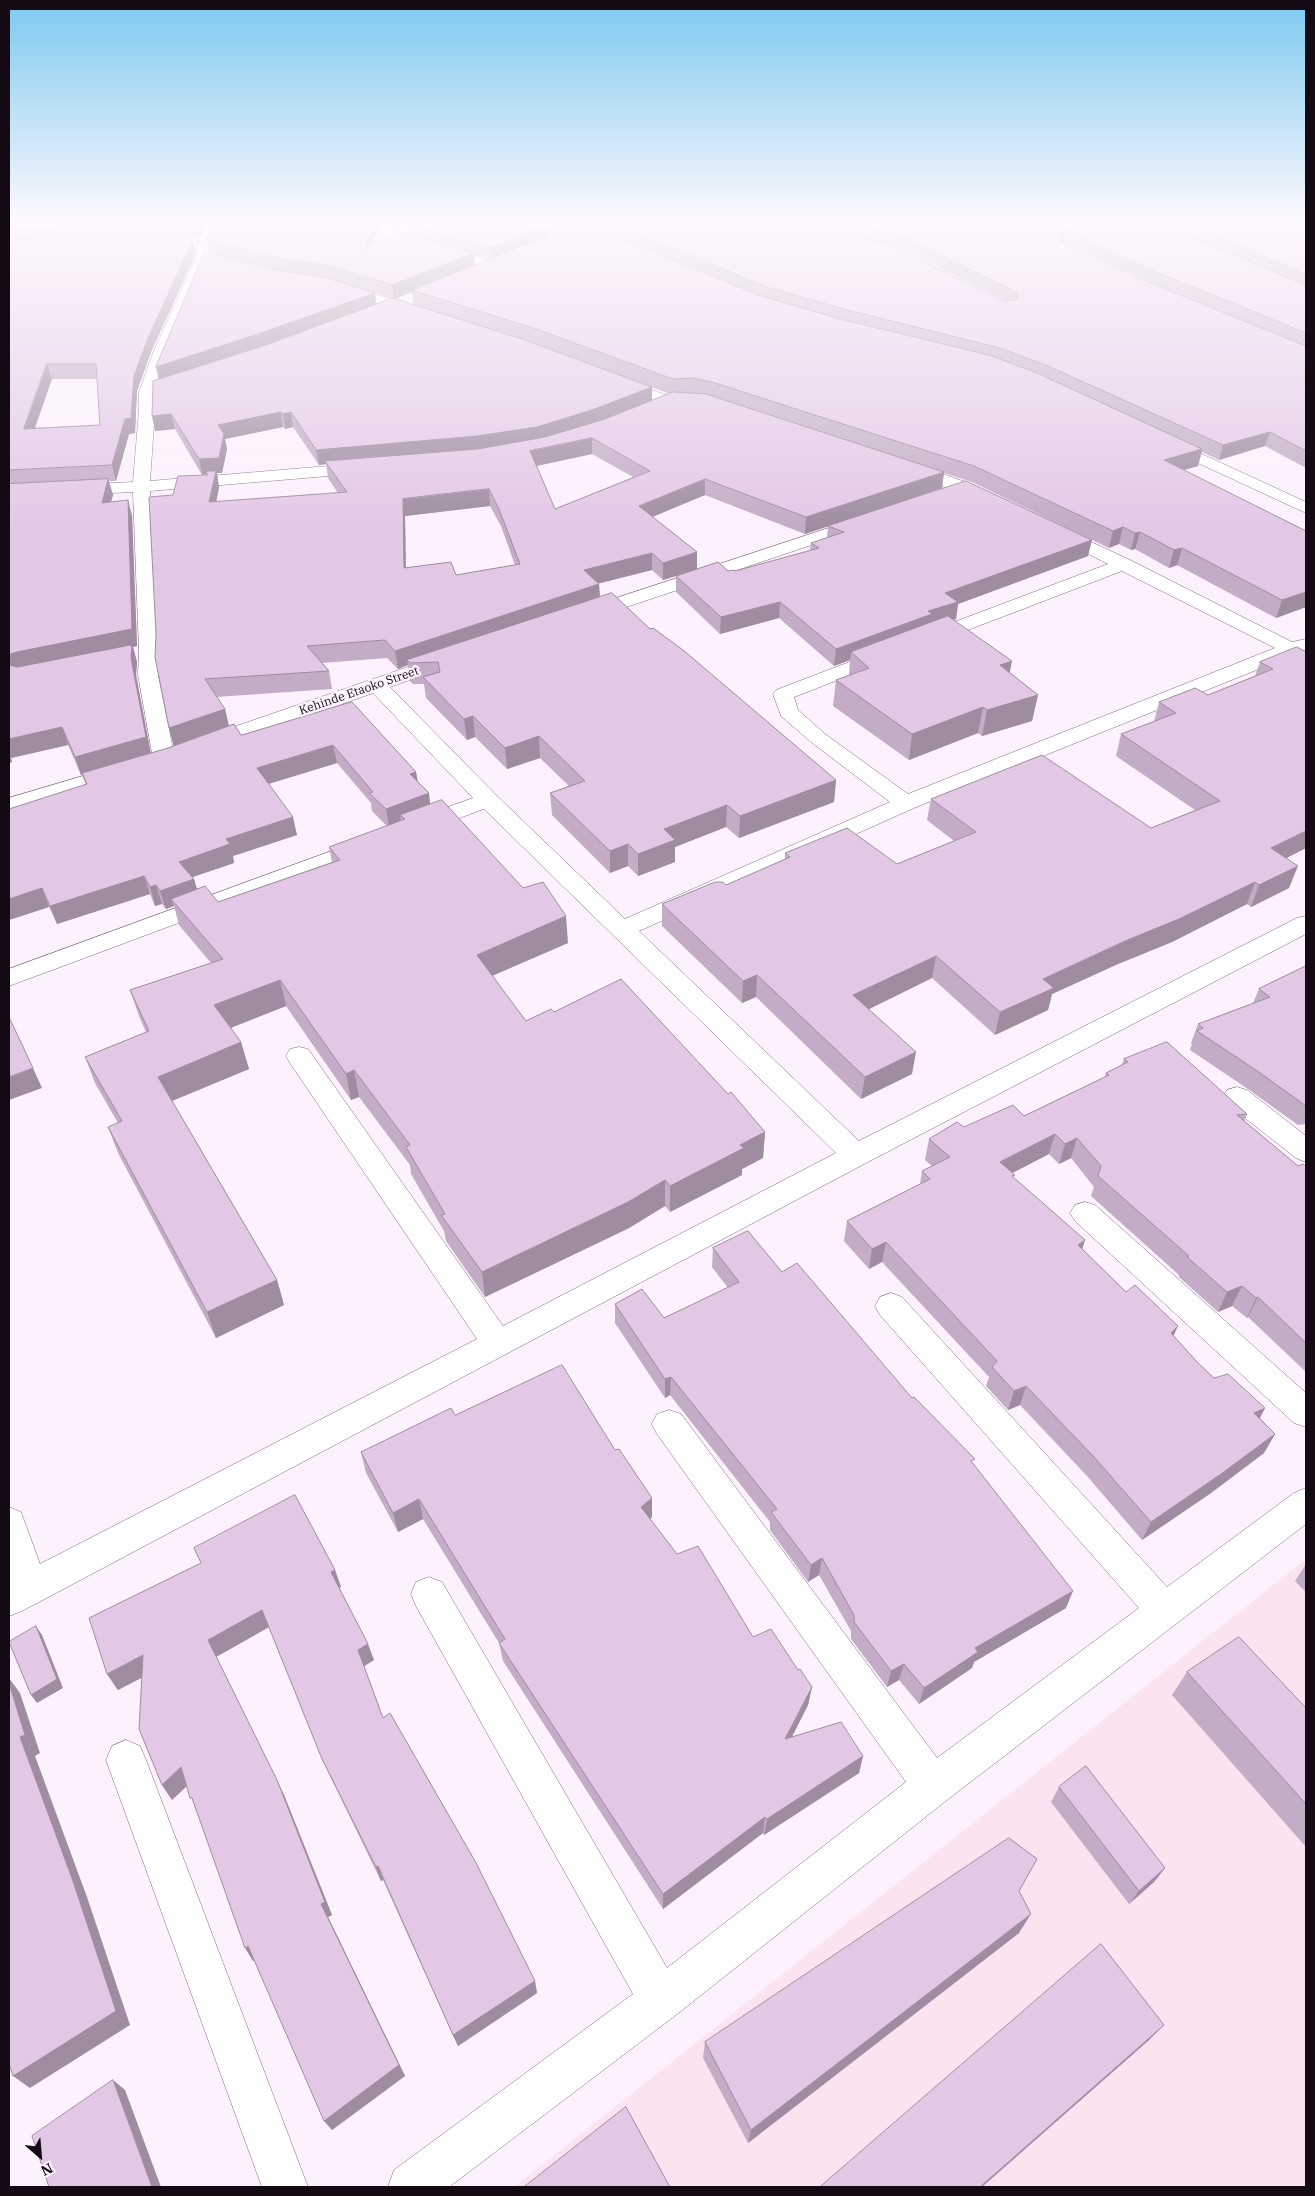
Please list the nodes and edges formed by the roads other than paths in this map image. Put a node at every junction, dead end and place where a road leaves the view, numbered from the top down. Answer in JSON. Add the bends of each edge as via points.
{"nodes":[{"id":1,"x":173,"y":324,"type":"edge"},
{"id":2,"x":606,"y":377,"type":"edge"},
{"id":3,"x":164,"y":386,"type":"edge"},
{"id":4,"x":146,"y":392,"type":"junction"},
{"id":5,"x":653,"y":409,"type":"edge"},
{"id":6,"x":1155,"y":438,"type":"edge"},
{"id":7,"x":889,"y":463,"type":"edge"},
{"id":8,"x":382,"y":467,"type":"edge"},
{"id":9,"x":141,"y":487,"type":"junction"},
{"id":10,"x":965,"y":488,"type":"junction"},
{"id":11,"x":9,"y":493,"type":"edge"},
{"id":12,"x":937,"y":498,"type":"edge"},
{"id":13,"x":1004,"y":506,"type":"edge"},
{"id":14,"x":1306,"y":508,"type":"edge"},
{"id":15,"x":880,"y":516,"type":"edge"},
{"id":16,"x":1046,"y":526,"type":"edge"},
{"id":17,"x":1124,"y":564,"type":"junction"},
{"id":18,"x":572,"y":619,"type":"edge"},
{"id":19,"x":1299,"y":645,"type":"edge"},
{"id":20,"x":149,"y":652,"type":"junction"},
{"id":21,"x":130,"y":656,"type":"edge"},
{"id":22,"x":460,"y":656,"type":"edge"},
{"id":23,"x":376,"y":684,"type":"junction"},
{"id":24,"x":148,"y":764,"type":"junction"},
{"id":25,"x":488,"y":800,"type":"junction"},
{"id":26,"x":906,"y":803,"type":"junction"},
{"id":27,"x":9,"y":805,"type":"edge"},
{"id":28,"x":1306,"y":924,"type":"edge"},
{"id":29,"x":623,"y":929,"type":"junction"},
{"id":30,"x":9,"y":978,"type":"edge"},
{"id":31,"x":299,"y":1056,"type":"dead end"},
{"id":32,"x":1237,"y":1097,"type":"dead end"},
{"id":33,"x":1306,"y":1152,"type":"edge"},
{"id":34,"x":856,"y":1155,"type":"junction"},
{"id":35,"x":1084,"y":1213,"type":"dead end"},
{"id":36,"x":891,"y":1306,"type":"dead end"},
{"id":37,"x":498,"y":1344,"type":"junction"},
{"id":38,"x":1306,"y":1414,"type":"edge"},
{"id":39,"x":668,"y":1424,"type":"dead end"},
{"id":40,"x":1306,"y":1504,"type":"edge"},
{"id":41,"x":9,"y":1523,"type":"edge"},
{"id":42,"x":19,"y":1593,"type":"edge"},
{"id":43,"x":430,"y":1594,"type":"dead end"},
{"id":44,"x":1165,"y":1611,"type":"junction"},
{"id":45,"x":126,"y":1760,"type":"dead end"},
{"id":46,"x":933,"y":1786,"type":"junction"},
{"id":47,"x":661,"y":2000,"type":"junction"},
{"id":48,"x":284,"y":2187,"type":"edge"},
{"id":49,"x":411,"y":2187,"type":"edge"}],
"edges":[{"from":1,"to":4,"type":"street"},
{"from":2,"to":5,"type":"street","via":[[678,402]]},
{"from":3,"to":4,"type":"street"},
{"from":4,"to":9,"type":"street"},
{"from":6,"to":14,"type":"street"},
{"from":7,"to":10,"type":"street"},
{"from":8,"to":9,"type":"street"},
{"from":9,"to":11,"type":"street"},
{"from":9,"to":20,"type":"street"},
{"from":10,"to":12,"type":"street"},
{"from":10,"to":13,"type":"street"},
{"from":15,"to":18,"type":"street"},
{"from":16,"to":17,"type":"street"},
{"from":17,"to":19,"type":"street"},
{"from":17,"to":26,"type":"street","via":[[783,694],[788,712]]},
{"from":19,"to":26,"type":"street"},
{"from":20,"to":21,"type":"street"},
{"from":20,"to":24,"type":"street"},
{"from":22,"to":23,"type":"street","name":"Kehinde Etaoko Street"},
{"from":23,"to":24,"type":"street","name":"Kehinde Etaoko Street"},
{"from":23,"to":25,"type":"street"},
{"from":24,"to":27,"type":"street","name":"Kehinde Etaoko Street"},
{"from":25,"to":29,"type":"street"},
{"from":25,"to":30,"type":"street"},
{"from":26,"to":29,"type":"street"},
{"from":28,"to":34,"type":"street"},
{"from":29,"to":34,"type":"street"},
{"from":31,"to":37,"type":"street"},
{"from":32,"to":33,"type":"street"},
{"from":34,"to":37,"type":"street"},
{"from":35,"to":38,"type":"street"},
{"from":36,"to":44,"type":"street"},
{"from":37,"to":42,"type":"street"},
{"from":39,"to":46,"type":"street"},
{"from":40,"to":44,"type":"street"},
{"from":41,"to":42,"type":"street"},
{"from":43,"to":47,"type":"street"},
{"from":44,"to":46,"type":"street"},
{"from":45,"to":48,"type":"street"},
{"from":46,"to":47,"type":"street"},
{"from":47,"to":49,"type":"street"}]}
